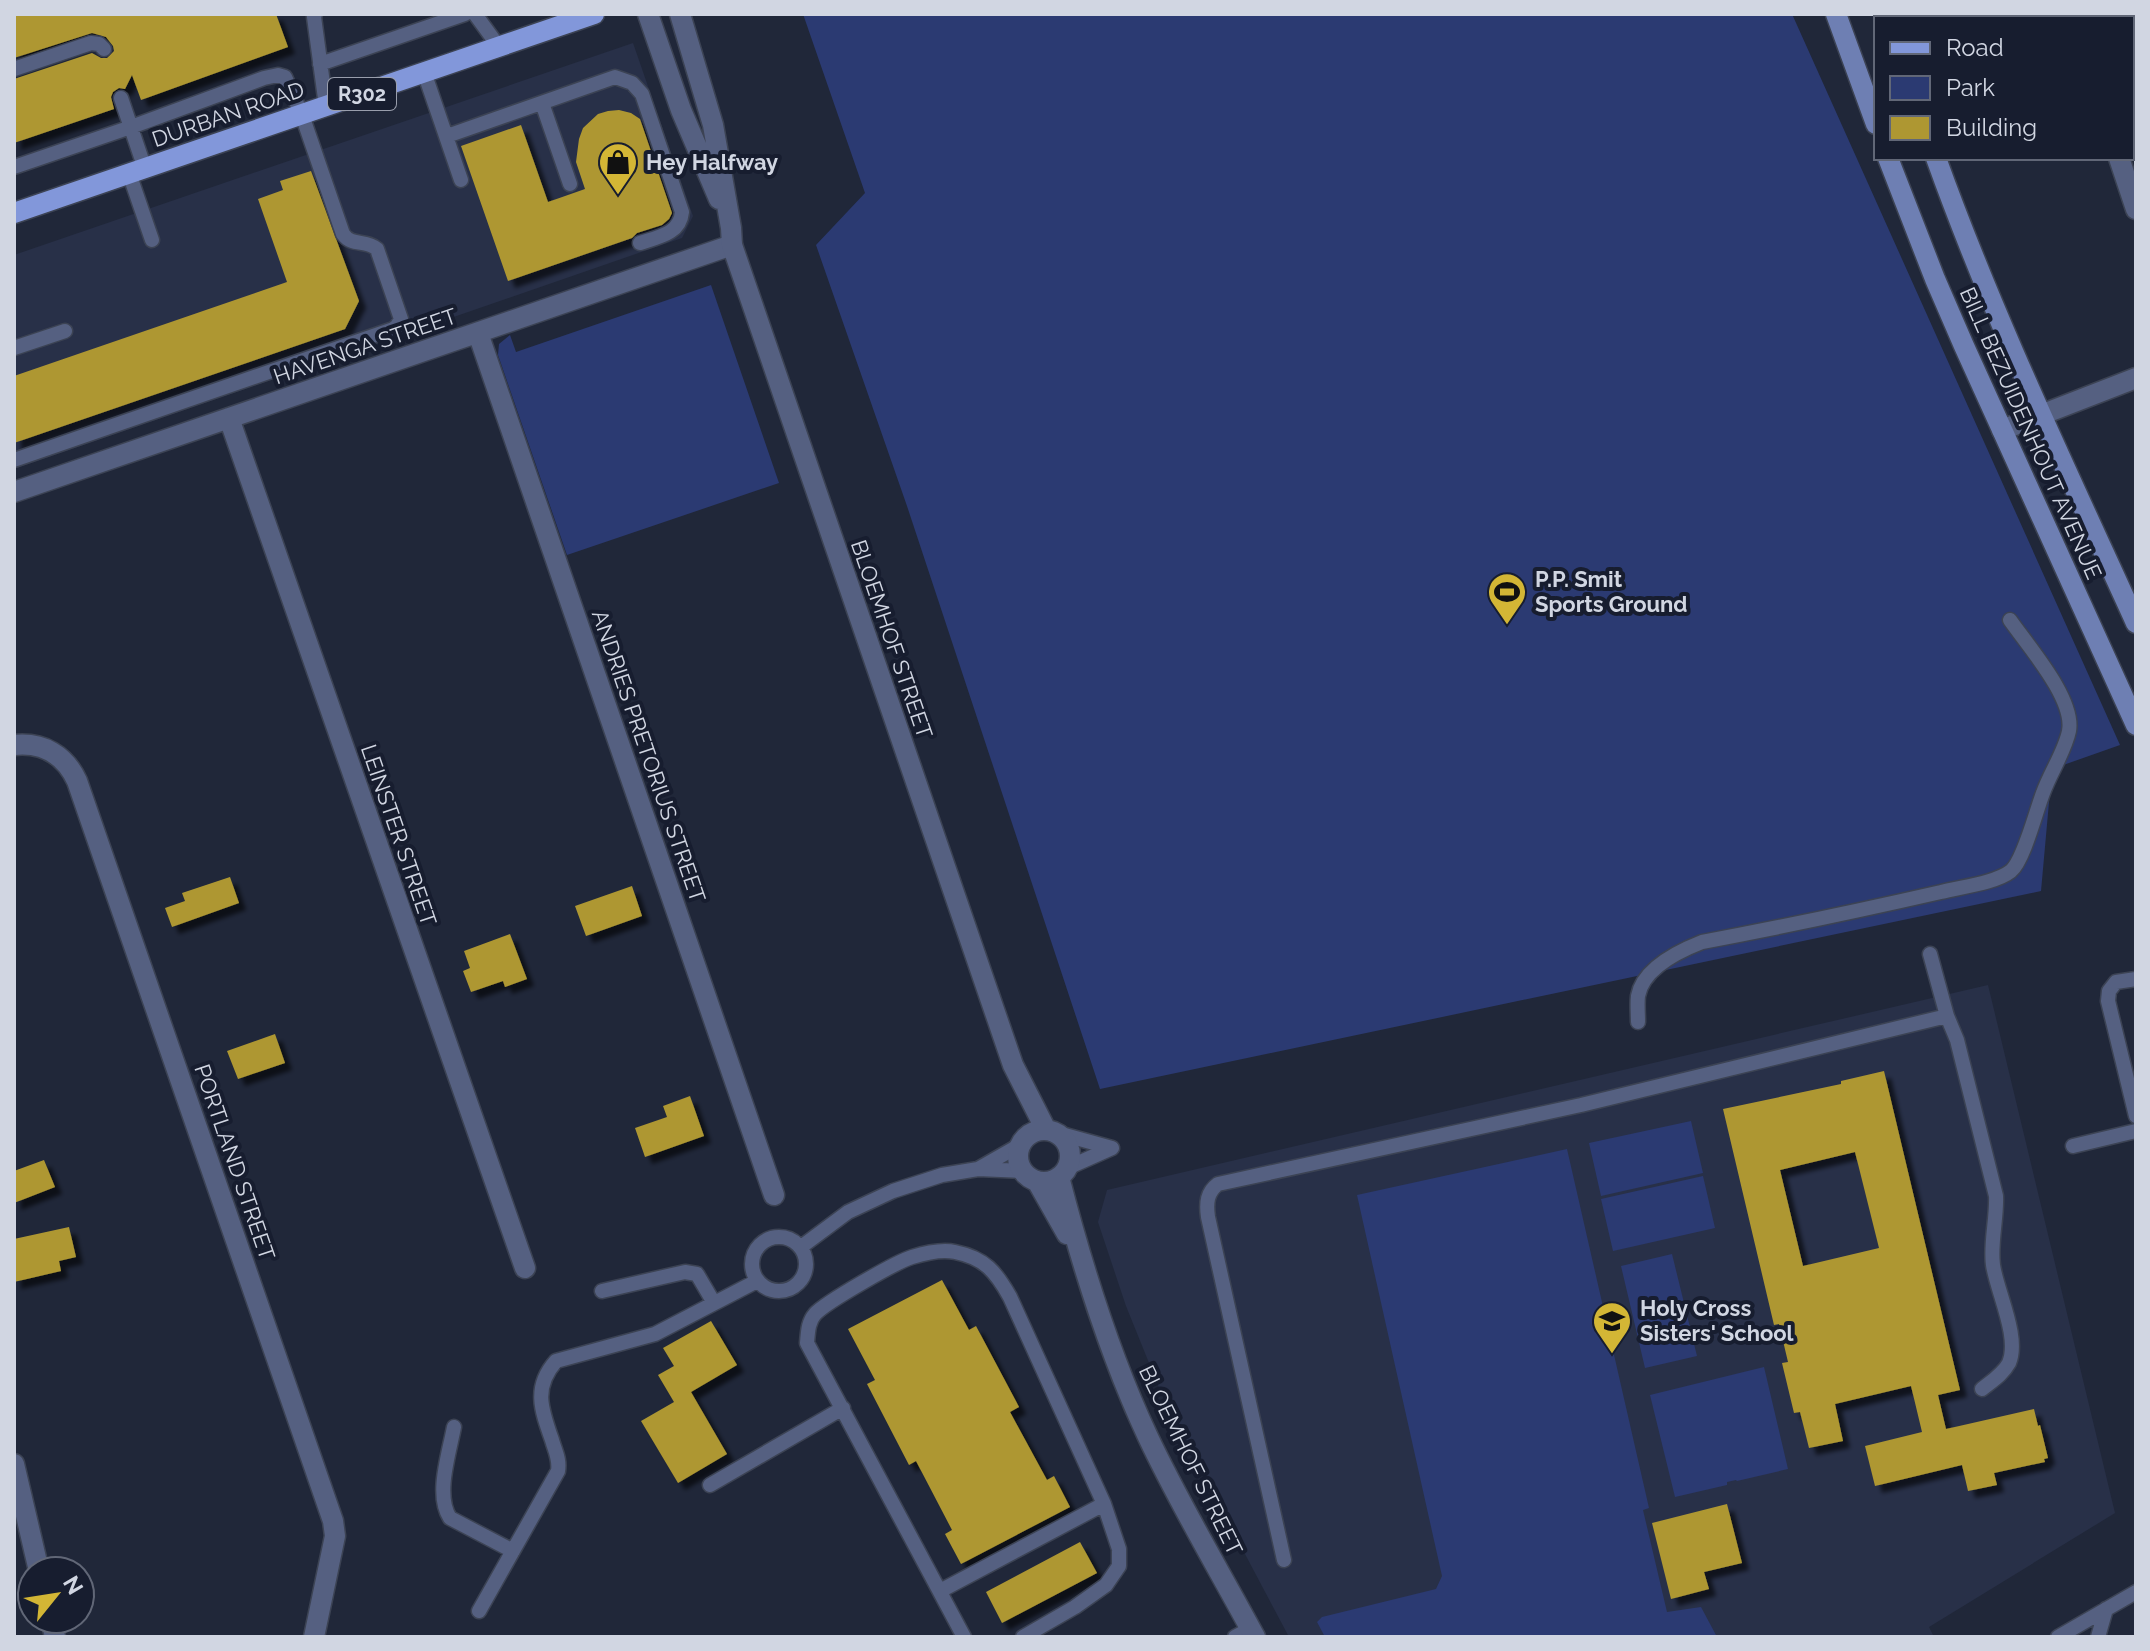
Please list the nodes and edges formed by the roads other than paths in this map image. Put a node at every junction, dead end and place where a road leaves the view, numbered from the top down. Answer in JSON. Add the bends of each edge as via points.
{"nodes":[{"id":1,"x":315,"y":14,"type":"edge"},
{"id":2,"x":465,"y":14,"type":"edge"},
{"id":3,"x":475,"y":14,"type":"edge"},
{"id":4,"x":594,"y":14,"type":"edge"},
{"id":5,"x":648,"y":14,"type":"edge"},
{"id":6,"x":680,"y":14,"type":"edge"},
{"id":7,"x":1836,"y":14,"type":"edge"},
{"id":8,"x":499,"y":47,"type":"junction"},
{"id":9,"x":104,"y":49,"type":"dead end"},
{"id":10,"x":320,"y":64,"type":"junction"},
{"id":11,"x":14,"y":69,"type":"edge"},
{"id":12,"x":424,"y":72,"type":"junction"},
{"id":13,"x":121,"y":98,"type":"dead end"},
{"id":14,"x":542,"y":103,"type":"junction"},
{"id":15,"x":326,"y":106,"type":"junction"},
{"id":16,"x":302,"y":115,"type":"junction"},
{"id":17,"x":1874,"y":118,"type":"edge"},
{"id":18,"x":131,"y":127,"type":"junction"},
{"id":19,"x":447,"y":136,"type":"junction"},
{"id":20,"x":1889,"y":160,"type":"edge"},
{"id":21,"x":1937,"y":160,"type":"edge"},
{"id":22,"x":2120,"y":160,"type":"edge"},
{"id":23,"x":14,"y":167,"type":"edge"},
{"id":24,"x":137,"y":171,"type":"junction"},
{"id":25,"x":461,"y":180,"type":"dead end"},
{"id":26,"x":570,"y":184,"type":"dead end"},
{"id":27,"x":2136,"y":209,"type":"edge"},
{"id":28,"x":14,"y":213,"type":"edge"},
{"id":29,"x":731,"y":237,"type":"junction"},
{"id":30,"x":152,"y":240,"type":"dead end"},
{"id":31,"x":640,"y":243,"type":"dead end"},
{"id":32,"x":65,"y":331,"type":"dead end"},
{"id":33,"x":478,"y":333,"type":"junction"},
{"id":34,"x":14,"y":348,"type":"edge"},
{"id":35,"x":2136,"y":378,"type":"edge"},
{"id":36,"x":2041,"y":415,"type":"junction"},
{"id":37,"x":229,"y":418,"type":"junction"},
{"id":38,"x":2002,"y":430,"type":"junction"},
{"id":39,"x":14,"y":460,"type":"edge"},
{"id":40,"x":14,"y":492,"type":"edge"},
{"id":41,"x":2010,"y":620,"type":"dead end"},
{"id":42,"x":2136,"y":623,"type":"edge"},
{"id":43,"x":2136,"y":725,"type":"edge"},
{"id":44,"x":14,"y":745,"type":"edge"},
{"id":45,"x":1930,"y":954,"type":"dead end"},
{"id":46,"x":2136,"y":979,"type":"edge"},
{"id":47,"x":1947,"y":1016,"type":"junction"},
{"id":48,"x":1638,"y":1022,"type":"dead end"},
{"id":49,"x":1013,"y":1065,"type":"junction"},
{"id":50,"x":2136,"y":1116,"type":"edge"},
{"id":51,"x":1050,"y":1131,"type":"junction"},
{"id":52,"x":2136,"y":1131,"type":"edge"},
{"id":53,"x":1023,"y":1141,"type":"junction"},
{"id":54,"x":2073,"y":1146,"type":"dead end"},
{"id":55,"x":978,"y":1169,"type":"junction"},
{"id":56,"x":1063,"y":1172,"type":"junction"},
{"id":57,"x":1030,"y":1176,"type":"junction"},
{"id":58,"x":774,"y":1195,"type":"dead end"},
{"id":59,"x":801,"y":1247,"type":"junction"},
{"id":60,"x":1079,"y":1254,"type":"junction"},
{"id":61,"x":525,"y":1268,"type":"dead end"},
{"id":62,"x":757,"y":1281,"type":"junction"},
{"id":63,"x":602,"y":1291,"type":"dead end"},
{"id":64,"x":714,"y":1303,"type":"junction"},
{"id":65,"x":1982,"y":1389,"type":"dead end"},
{"id":66,"x":843,"y":1408,"type":"junction"},
{"id":67,"x":454,"y":1427,"type":"dead end"},
{"id":68,"x":14,"y":1464,"type":"edge"},
{"id":69,"x":710,"y":1485,"type":"dead end"},
{"id":70,"x":1104,"y":1504,"type":"junction"},
{"id":71,"x":513,"y":1551,"type":"junction"},
{"id":72,"x":35,"y":1555,"type":"edge"},
{"id":73,"x":1284,"y":1560,"type":"dead end"},
{"id":74,"x":940,"y":1591,"type":"junction"},
{"id":75,"x":2136,"y":1592,"type":"edge"},
{"id":76,"x":2106,"y":1609,"type":"junction"},
{"id":77,"x":479,"y":1611,"type":"dead end"},
{"id":78,"x":1246,"y":1634,"type":"edge"},
{"id":79,"x":314,"y":1637,"type":"edge"},
{"id":80,"x":964,"y":1637,"type":"edge"},
{"id":81,"x":1023,"y":1637,"type":"edge"},
{"id":82,"x":2058,"y":1637,"type":"edge"},
{"id":83,"x":2098,"y":1637,"type":"edge"}],
"edges":[{"from":1,"to":10,"type":"lane"},
{"from":2,"to":10,"type":"lane"},
{"from":3,"to":8,"type":"lane"},
{"from":4,"to":8,"type":"main road","name":"DURBAN ROAD","number":"R302"},
{"from":5,"to":29,"type":"street","name":"BLOEMHOF STREET"},
{"from":6,"to":29,"type":"street","name":"BLOEMHOF STREET","via":[[713,125]]},
{"from":7,"to":17,"type":"main road"},
{"from":8,"to":12,"type":"main road","name":"DURBAN ROAD","number":"R302"},
{"from":9,"to":11,"type":"lane","via":[[91,43]]},
{"from":10,"to":15,"type":"lane"},
{"from":12,"to":15,"type":"main road","name":"DURBAN ROAD","number":"R302"},
{"from":12,"to":19,"type":"lane"},
{"from":13,"to":18,"type":"lane"},
{"from":14,"to":19,"type":"lane"},
{"from":14,"to":26,"type":"lane"},
{"from":14,"to":31,"type":"lane","via":[[615,77],[638,88],[682,212],[675,230]]},
{"from":15,"to":16,"type":"main road","name":"DURBAN ROAD","number":"R302"},
{"from":16,"to":18,"type":"lane","via":[[285,77],[278,75]]},
{"from":16,"to":24,"type":"main road","name":"DURBAN ROAD","number":"R302"},
{"from":16,"to":39,"type":"lane","via":[[343,234],[380,253],[401,314],[397,326]]},
{"from":18,"to":23,"type":"lane"},
{"from":18,"to":24,"type":"lane"},
{"from":19,"to":25,"type":"lane"},
{"from":20,"to":38,"type":"main road","name":"BILL BEZUIDENHOUT AVENUE"},
{"from":21,"to":36,"type":"main road","name":"BILL BEZUIDENHOUT AVENUE","via":[[1963,235]]},
{"from":22,"to":27,"type":"street"},
{"from":24,"to":28,"type":"main road","name":"DURBAN ROAD","number":"R302"},
{"from":24,"to":30,"type":"lane"},
{"from":29,"to":33,"type":"street","name":"HAVENGA STREET"},
{"from":29,"to":49,"type":"street","name":"BLOEMHOF STREET"},
{"from":32,"to":34,"type":"lane"},
{"from":33,"to":37,"type":"street","name":"HAVENGA STREET"},
{"from":33,"to":58,"type":"street","name":"ANDRIES PRETORIUS STREET"},
{"from":35,"to":36,"type":"street"},
{"from":36,"to":38,"type":"street"},
{"from":36,"to":42,"type":"main road","name":"BILL BEZUIDENHOUT AVENUE"},
{"from":37,"to":40,"type":"street","name":"HAVENGA STREET"},
{"from":37,"to":61,"type":"street","name":"LEINSTER STREET"},
{"from":38,"to":43,"type":"main road","name":"BILL BEZUIDENHOUT AVENUE"},
{"from":41,"to":48,"type":"lane","via":[[2062,696],[2070,727],[2012,870],[1985,882],[1694,945],[1646,977],[1638,997]]},
{"from":44,"to":79,"type":"street","name":"PORTLAND STREET","via":[[50,750],[67,763],[77,781],[333,1521],[335,1536]]},
{"from":45,"to":47,"type":"lane"},
{"from":46,"to":50,"type":"lane","via":[[2116,982],[2108,1001]]},
{"from":47,"to":65,"type":"lane","via":[[1996,1196],[1993,1261],[2012,1349],[2009,1363]]},
{"from":47,"to":73,"type":"lane","via":[[1211,1189],[1206,1207]]},
{"from":49,"to":51,"type":"street","name":"BLOEMHOF STREET"},
{"from":49,"to":53,"type":"street","name":"BLOEMHOF STREET"},
{"from":51,"to":53,"type":"street","via":[[1032,1133]]},
{"from":51,"to":56,"type":"street","name":"BLOEMHOF STREET","via":[[1066,1143],[1069,1160]]},
{"from":51,"to":56,"type":"lane","via":[[1112,1148]]},
{"from":52,"to":54,"type":"lane"},
{"from":53,"to":55,"type":"lane"},
{"from":53,"to":57,"type":"street","name":"BLOEMHOF STREET","via":[[1018,1158]]},
{"from":55,"to":57,"type":"lane"},
{"from":55,"to":59,"type":"lane","via":[[893,1191],[848,1212]]},
{"from":56,"to":57,"type":"street","via":[[1052,1180]]},
{"from":56,"to":60,"type":"street","name":"BLOEMHOF STREET"},
{"from":57,"to":60,"type":"street","name":"BLOEMHOF STREET"},
{"from":59,"to":62,"type":"lane","via":[[786,1238],[762,1243],[753,1258]]},
{"from":59,"to":62,"type":"lane","via":[[805,1274],[793,1287],[776,1291]]},
{"from":60,"to":78,"type":"street","name":"BLOEMHOF STREET","via":[[1148,1436]]},
{"from":62,"to":64,"type":"lane"},
{"from":63,"to":64,"type":"lane","via":[[685,1272],[697,1274]]},
{"from":64,"to":71,"type":"lane","via":[[655,1334],[556,1361],[547,1372],[540,1391],[558,1471]]},
{"from":66,"to":69,"type":"lane"},
{"from":66,"to":70,"type":"lane","via":[[807,1343],[815,1314],[909,1257],[953,1251],[978,1260],[997,1274],[1010,1297]]},
{"from":66,"to":74,"type":"lane"},
{"from":67,"to":71,"type":"lane","via":[[444,1509],[450,1518]]},
{"from":68,"to":72,"type":"street"},
{"from":70,"to":74,"type":"lane"},
{"from":70,"to":81,"type":"lane","via":[[1119,1549],[1115,1575],[1075,1607]]},
{"from":71,"to":77,"type":"lane"},
{"from":74,"to":80,"type":"lane"},
{"from":75,"to":76,"type":"lane"},
{"from":76,"to":82,"type":"lane"},
{"from":76,"to":83,"type":"lane"}]}
